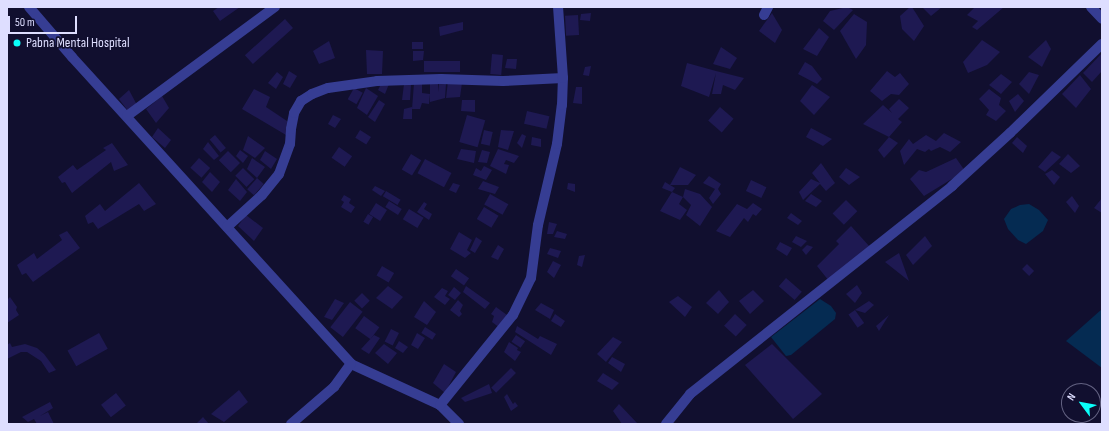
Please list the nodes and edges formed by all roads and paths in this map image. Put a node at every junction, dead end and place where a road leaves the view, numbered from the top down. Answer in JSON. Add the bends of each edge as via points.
{"nodes":[{"id":1,"x":29,"y":7,"type":"edge"},
{"id":2,"x":275,"y":7,"type":"edge"},
{"id":3,"x":558,"y":7,"type":"edge"},
{"id":4,"x":1091,"y":7,"type":"edge"},
{"id":5,"x":1102,"y":20,"type":"edge"},
{"id":6,"x":1102,"y":44,"type":"edge"},
{"id":7,"x":562,"y":78,"type":"junction"},
{"id":8,"x":127,"y":116,"type":"junction"},
{"id":9,"x":227,"y":227,"type":"junction"},
{"id":10,"x":351,"y":364,"type":"junction"},
{"id":11,"x":440,"y":405,"type":"junction"},
{"id":12,"x":291,"y":424,"type":"edge"},
{"id":13,"x":459,"y":424,"type":"edge"},
{"id":14,"x":666,"y":424,"type":"edge"}],
"edges":[{"from":1,"to":8,"type":"street"},
{"from":2,"to":8,"type":"street"},
{"from":3,"to":7,"type":"street"},
{"from":4,"to":5,"type":"street"},
{"from":6,"to":14,"type":"street","via":[[952,186],[690,394]]},
{"from":7,"to":9,"type":"street","via":[[503,81],[377,81],[328,88],[312,94],[301,101],[294,113],[290,144],[279,174],[262,195]]},
{"from":7,"to":11,"type":"street","via":[[562,105],[557,144],[538,225],[531,278],[513,315]]},
{"from":8,"to":9,"type":"street"},
{"from":9,"to":10,"type":"street"},
{"from":10,"to":11,"type":"street"},
{"from":10,"to":12,"type":"street","via":[[334,387]]},
{"from":11,"to":13,"type":"street"}]}
